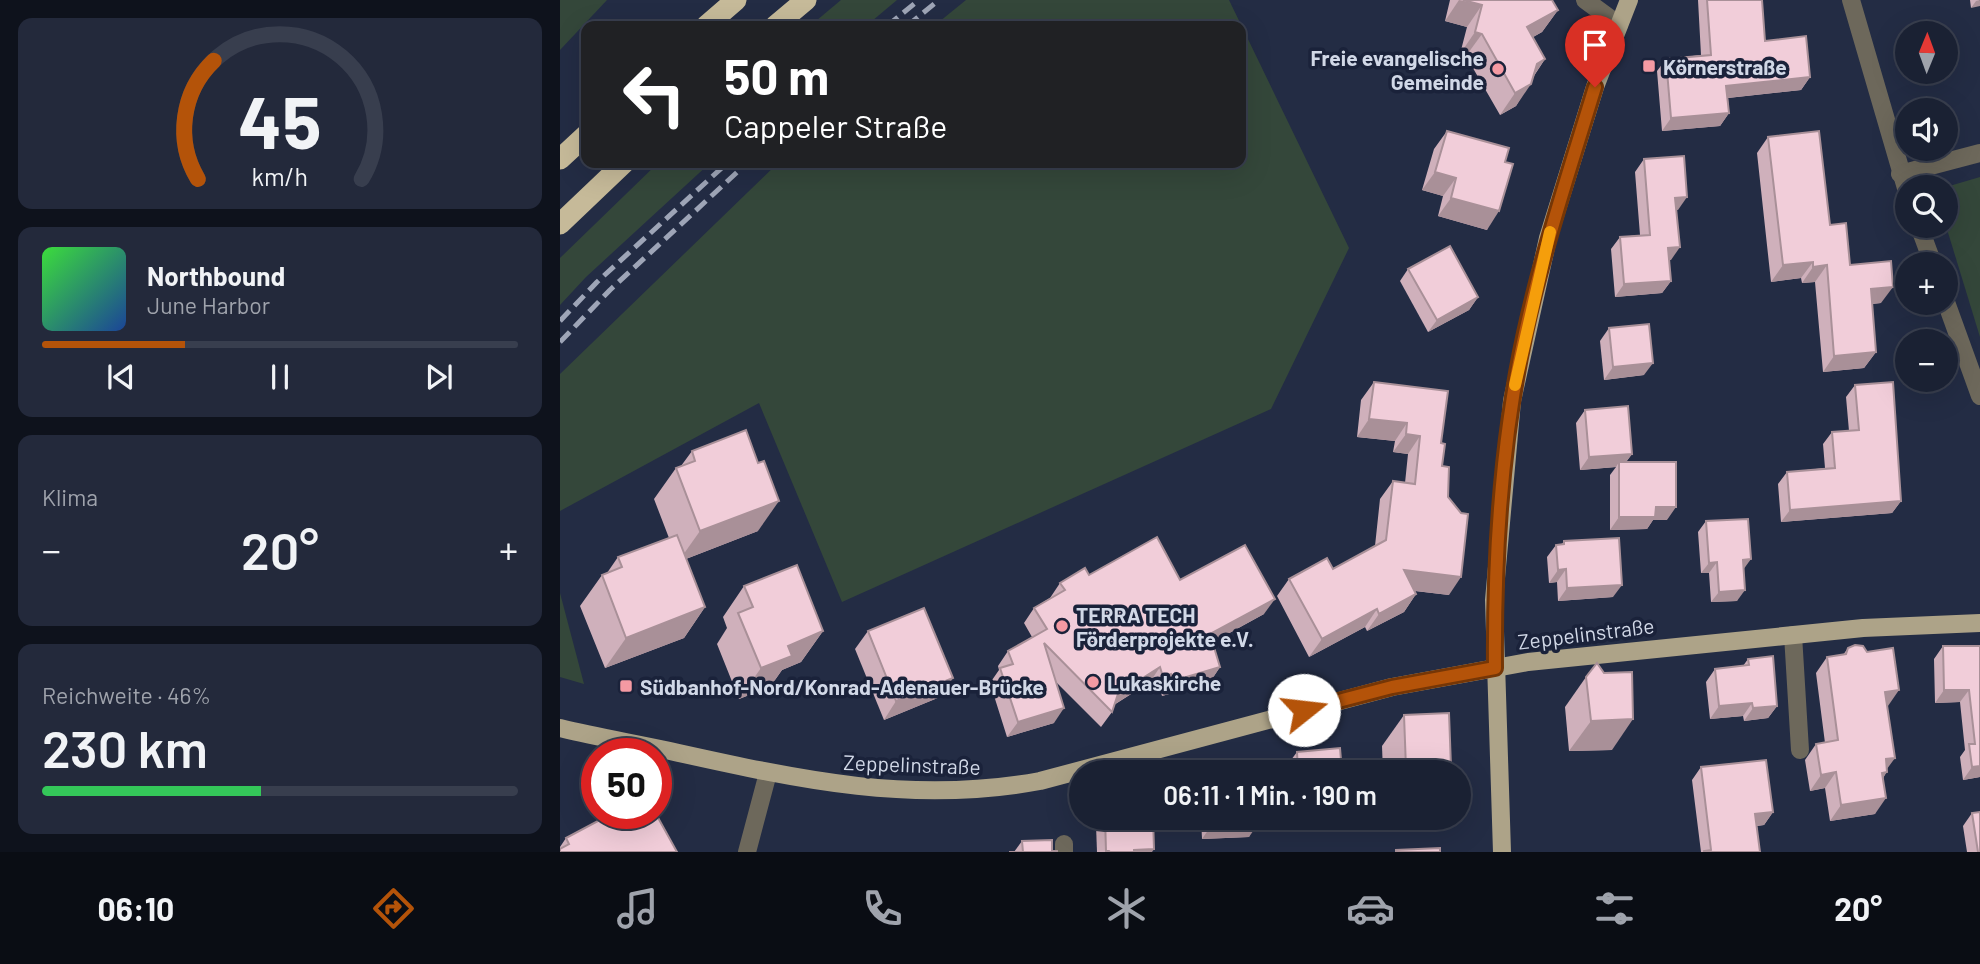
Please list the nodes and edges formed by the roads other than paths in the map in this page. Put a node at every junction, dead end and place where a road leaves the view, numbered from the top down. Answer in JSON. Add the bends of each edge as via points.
{"nodes":[{"id":1,"x":736,"y":0,"type":"edge"},
{"id":2,"x":806,"y":0,"type":"edge"},
{"id":3,"x":1585,"y":0,"type":"edge"},
{"id":4,"x":1629,"y":0,"type":"edge"},
{"id":5,"x":1853,"y":2,"type":"edge"},
{"id":6,"x":712,"y":21,"type":"edge"},
{"id":7,"x":781,"y":21,"type":"edge"},
{"id":8,"x":1619,"y":25,"type":"junction"},
{"id":9,"x":581,"y":140,"type":"edge"},
{"id":10,"x":1980,"y":153,"type":"edge"},
{"id":11,"x":560,"y":159,"type":"edge"},
{"id":12,"x":619,"y":168,"type":"edge"},
{"id":13,"x":1900,"y":174,"type":"joint"},
{"id":14,"x":560,"y":224,"type":"edge"},
{"id":15,"x":1951,"y":315,"type":"edge"},
{"id":16,"x":1980,"y":396,"type":"edge"},
{"id":17,"x":1980,"y":623,"type":"edge"},
{"id":18,"x":1793,"y":635,"type":"junction"},
{"id":19,"x":1495,"y":668,"type":"junction"},
{"id":20,"x":560,"y":728,"type":"edge"},
{"id":21,"x":1800,"y":750,"type":"dead end"},
{"id":22,"x":768,"y":773,"type":"junction"},
{"id":23,"x":747,"y":852,"type":"edge"},
{"id":24,"x":1502,"y":852,"type":"edge"}],
"edges":[{"from":1,"to":6,"type":"highway"},
{"from":2,"to":7,"type":"highway"},
{"from":3,"to":8,"type":"street"},
{"from":4,"to":8,"type":"main road"},
{"from":5,"to":13,"type":"street"},
{"from":8,"to":19,"type":"main road","via":[[1548,237],[1525,335],[1504,471],[1494,600]]},
{"from":9,"to":11,"type":"highway"},
{"from":10,"to":13,"type":"street"},
{"from":12,"to":14,"type":"highway"},
{"from":15,"to":16,"type":"street"},
{"from":17,"to":18,"type":"main road","name":"Zeppelinstraße"},
{"from":18,"to":19,"type":"main road","name":"Zeppelinstraße"},
{"from":18,"to":21,"type":"street"},
{"from":19,"to":22,"type":"main road","name":"Zeppelinstraße","via":[[1392,687],[996,789],[952,793],[878,788]]},
{"from":19,"to":24,"type":"main road"},
{"from":20,"to":22,"type":"main road","name":"Zeppelinstraße"},
{"from":22,"to":23,"type":"street"}]}
